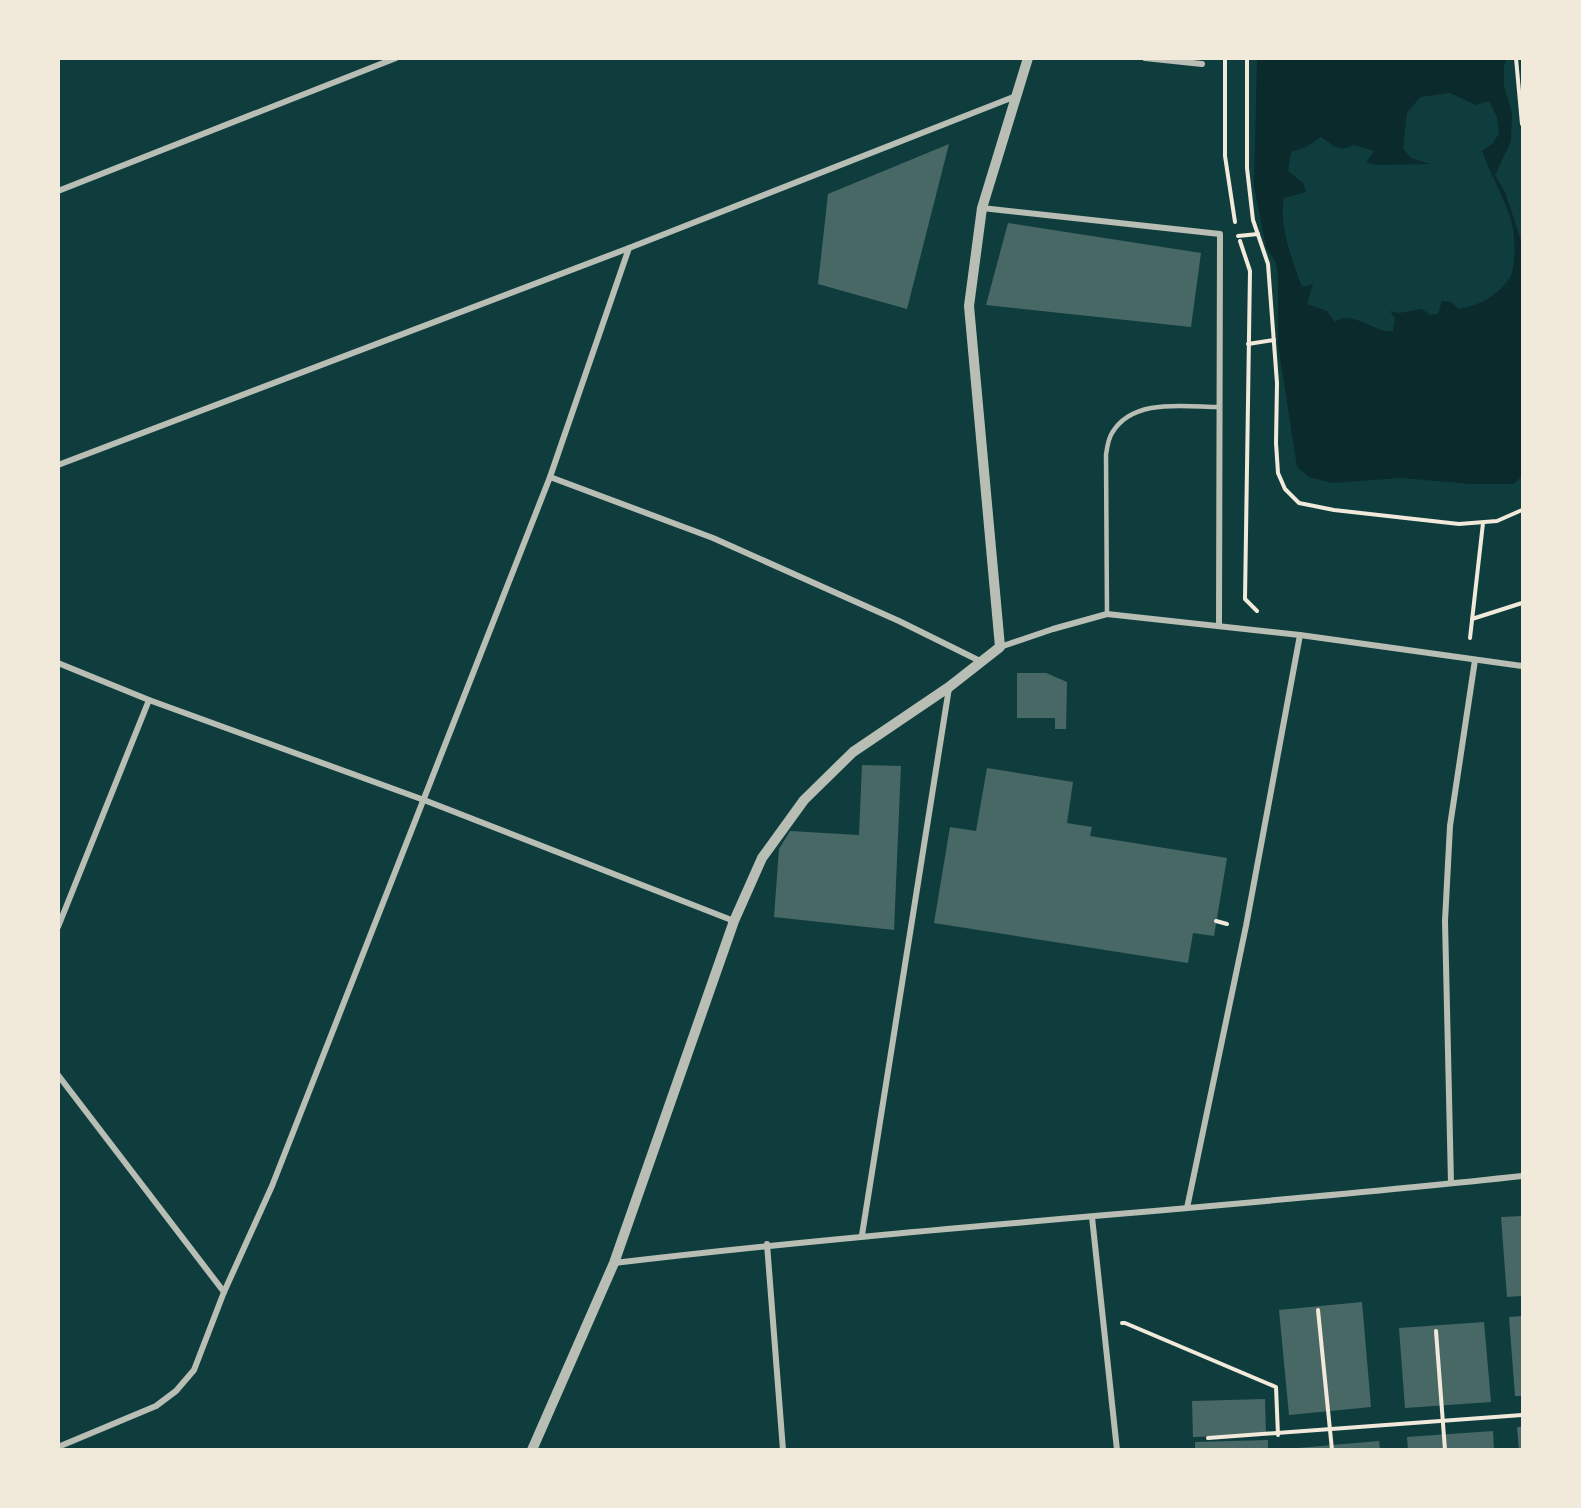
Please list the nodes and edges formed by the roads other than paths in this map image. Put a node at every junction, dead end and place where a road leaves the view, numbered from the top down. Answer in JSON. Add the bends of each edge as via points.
{"nodes":[{"id":1,"x":396,"y":58,"type":"edge"},
{"id":2,"x":1028,"y":58,"type":"edge"},
{"id":3,"x":1146,"y":58,"type":"edge"},
{"id":4,"x":1202,"y":64,"type":"dead end"},
{"id":5,"x":1017,"y":96,"type":"junction"},
{"id":6,"x":58,"y":191,"type":"edge"},
{"id":7,"x":982,"y":208,"type":"junction"},
{"id":8,"x":629,"y":248,"type":"junction"},
{"id":9,"x":1220,"y":407,"type":"junction"},
{"id":10,"x":58,"y":465,"type":"edge"},
{"id":11,"x":550,"y":477,"type":"junction"},
{"id":12,"x":1107,"y":614,"type":"junction"},
{"id":13,"x":1219,"y":625,"type":"junction"},
{"id":14,"x":1300,"y":634,"type":"junction"},
{"id":15,"x":1000,"y":647,"type":"junction"},
{"id":16,"x":1475,"y":660,"type":"junction"},
{"id":17,"x":982,"y":662,"type":"junction"},
{"id":18,"x":58,"y":663,"type":"edge"},
{"id":19,"x":1522,"y":666,"type":"edge"},
{"id":20,"x":949,"y":687,"type":"junction"},
{"id":21,"x":149,"y":700,"type":"junction"},
{"id":22,"x":424,"y":800,"type":"junction"},
{"id":23,"x":734,"y":921,"type":"junction"},
{"id":24,"x":58,"y":927,"type":"edge"},
{"id":25,"x":58,"y":1075,"type":"edge"},
{"id":26,"x":1522,"y":1176,"type":"edge"},
{"id":27,"x":1452,"y":1184,"type":"junction"},
{"id":28,"x":1187,"y":1208,"type":"junction"},
{"id":29,"x":1092,"y":1217,"type":"junction"},
{"id":30,"x":861,"y":1235,"type":"junction"},
{"id":31,"x":767,"y":1245,"type":"junction"},
{"id":32,"x":614,"y":1263,"type":"junction"},
{"id":33,"x":224,"y":1292,"type":"junction"},
{"id":34,"x":58,"y":1447,"type":"edge"},
{"id":35,"x":532,"y":1449,"type":"edge"},
{"id":36,"x":783,"y":1449,"type":"edge"},
{"id":37,"x":1117,"y":1449,"type":"edge"}],
"edges":[{"from":1,"to":6,"type":"street"},
{"from":2,"to":5,"type":"street"},
{"from":3,"to":4,"type":"street"},
{"from":5,"to":7,"type":"street"},
{"from":5,"to":8,"type":"street"},
{"from":7,"to":9,"type":"street","via":[[1220,234]]},
{"from":7,"to":15,"type":"street","via":[[969,306]]},
{"from":8,"to":10,"type":"street"},
{"from":8,"to":11,"type":"street"},
{"from":9,"to":12,"type":"lane","via":[[1150,407],[1125,417],[1111,434],[1106,455]]},
{"from":9,"to":13,"type":"street"},
{"from":11,"to":17,"type":"street","via":[[713,538]]},
{"from":11,"to":22,"type":"street"},
{"from":12,"to":13,"type":"street"},
{"from":12,"to":15,"type":"street"},
{"from":13,"to":14,"type":"street"},
{"from":14,"to":16,"type":"street"},
{"from":14,"to":28,"type":"street","via":[[1246,926]]},
{"from":15,"to":17,"type":"street"},
{"from":16,"to":19,"type":"street"},
{"from":16,"to":27,"type":"street","via":[[1450,826],[1445,921]]},
{"from":17,"to":20,"type":"street"},
{"from":18,"to":21,"type":"street"},
{"from":20,"to":23,"type":"street","via":[[853,752],[804,800],[762,858]]},
{"from":20,"to":30,"type":"street"},
{"from":21,"to":22,"type":"street"},
{"from":21,"to":24,"type":"street"},
{"from":22,"to":23,"type":"street"},
{"from":22,"to":33,"type":"street","via":[[272,1186]]},
{"from":23,"to":32,"type":"street"},
{"from":25,"to":33,"type":"street"},
{"from":26,"to":27,"type":"street"},
{"from":27,"to":28,"type":"street"},
{"from":28,"to":29,"type":"street"},
{"from":29,"to":30,"type":"street"},
{"from":29,"to":37,"type":"street"},
{"from":30,"to":31,"type":"street"},
{"from":31,"to":32,"type":"street"},
{"from":31,"to":36,"type":"street"},
{"from":32,"to":35,"type":"street"},
{"from":33,"to":34,"type":"street","via":[[194,1370],[176,1391],[156,1406]]}]}
